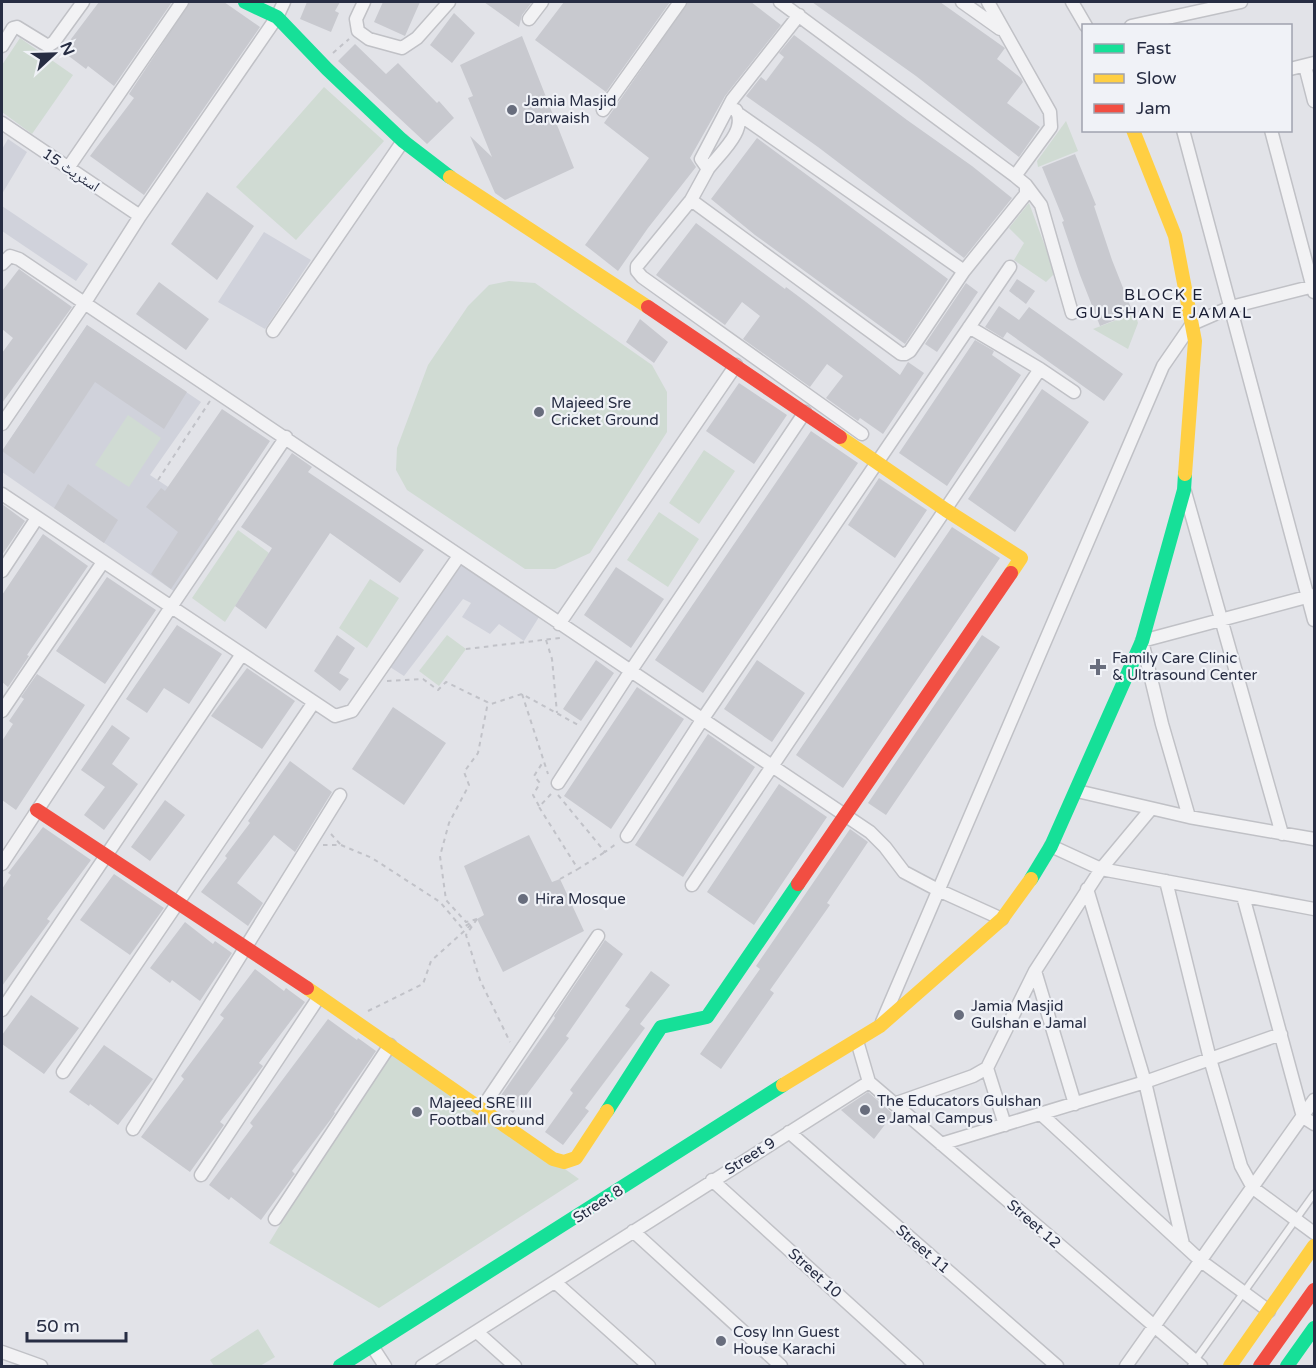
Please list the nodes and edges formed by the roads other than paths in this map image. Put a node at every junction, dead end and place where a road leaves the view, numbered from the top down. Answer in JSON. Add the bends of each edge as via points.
{"nodes":[{"id":1,"x":83,"y":2,"type":"edge"},
{"id":2,"x":182,"y":2,"type":"edge"},
{"id":3,"x":244,"y":2,"type":"edge"},
{"id":4,"x":284,"y":2,"type":"edge"},
{"id":5,"x":364,"y":2,"type":"edge"},
{"id":6,"x":449,"y":2,"type":"edge"},
{"id":7,"x":542,"y":2,"type":"edge"},
{"id":8,"x":680,"y":2,"type":"edge"},
{"id":9,"x":780,"y":2,"type":"edge"},
{"id":10,"x":962,"y":2,"type":"edge"},
{"id":11,"x":988,"y":2,"type":"edge"},
{"id":12,"x":1072,"y":2,"type":"edge"},
{"id":13,"x":1241,"y":2,"type":"edge"},
{"id":14,"x":799,"y":15,"type":"junction"},
{"id":15,"x":278,"y":17,"type":"junction"},
{"id":16,"x":530,"y":19,"type":"dead end"},
{"id":17,"x":1085,"y":24,"type":"edge"},
{"id":18,"x":1140,"y":24,"type":"edge"},
{"id":19,"x":1003,"y":32,"type":"junction"},
{"id":20,"x":2,"y":46,"type":"edge"},
{"id":21,"x":1310,"y":65,"type":"edge"},
{"id":22,"x":1292,"y":69,"type":"edge"},
{"id":23,"x":732,"y":100,"type":"junction"},
{"id":24,"x":1314,"y":101,"type":"edge"},
{"id":25,"x":603,"y":110,"type":"dead end"},
{"id":26,"x":740,"y":116,"type":"junction"},
{"id":27,"x":2,"y":123,"type":"edge"},
{"id":28,"x":1134,"y":132,"type":"edge"},
{"id":29,"x":1184,"y":132,"type":"edge"},
{"id":30,"x":1272,"y":132,"type":"edge"},
{"id":31,"x":403,"y":141,"type":"junction"},
{"id":32,"x":68,"y":168,"type":"junction"},
{"id":33,"x":708,"y":169,"type":"junction"},
{"id":34,"x":1015,"y":176,"type":"junction"},
{"id":35,"x":1026,"y":185,"type":"junction"},
{"id":36,"x":691,"y":200,"type":"junction"},
{"id":37,"x":140,"y":216,"type":"junction"},
{"id":38,"x":2,"y":264,"type":"edge"},
{"id":39,"x":1010,"y":267,"type":"dead end"},
{"id":40,"x":964,"y":271,"type":"junction"},
{"id":41,"x":1314,"y":288,"type":"edge"},
{"id":42,"x":84,"y":304,"type":"junction"},
{"id":43,"x":1231,"y":308,"type":"junction"},
{"id":44,"x":1072,"y":313,"type":"dead end"},
{"id":45,"x":1192,"y":324,"type":"junction"},
{"id":46,"x":969,"y":327,"type":"junction"},
{"id":47,"x":273,"y":331,"type":"dead end"},
{"id":48,"x":736,"y":365,"type":"junction"},
{"id":49,"x":1040,"y":369,"type":"junction"},
{"id":50,"x":1074,"y":392,"type":"dead end"},
{"id":51,"x":805,"y":412,"type":"junction"},
{"id":52,"x":2,"y":424,"type":"edge"},
{"id":53,"x":862,"y":434,"type":"dead end"},
{"id":54,"x":286,"y":437,"type":"junction"},
{"id":55,"x":877,"y":462,"type":"junction"},
{"id":56,"x":1184,"y":490,"type":"junction"},
{"id":57,"x":2,"y":494,"type":"edge"},
{"id":58,"x":946,"y":510,"type":"junction"},
{"id":59,"x":37,"y":518,"type":"junction"},
{"id":60,"x":459,"y":556,"type":"junction"},
{"id":61,"x":103,"y":562,"type":"junction"},
{"id":62,"x":2,"y":571,"type":"edge"},
{"id":63,"x":1311,"y":596,"type":"edge"},
{"id":64,"x":171,"y":607,"type":"junction"},
{"id":65,"x":1220,"y":620,"type":"junction"},
{"id":66,"x":1314,"y":620,"type":"edge"},
{"id":67,"x":559,"y":624,"type":"junction"},
{"id":68,"x":1142,"y":641,"type":"junction"},
{"id":69,"x":242,"y":654,"type":"junction"},
{"id":70,"x":630,"y":672,"type":"junction"},
{"id":71,"x":6,"y":695,"type":"edge"},
{"id":72,"x":314,"y":702,"type":"junction"},
{"id":73,"x":2,"y":711,"type":"edge"},
{"id":74,"x":702,"y":720,"type":"junction"},
{"id":75,"x":773,"y":767,"type":"junction"},
{"id":76,"x":558,"y":783,"type":"road end"},
{"id":77,"x":1077,"y":791,"type":"junction"},
{"id":78,"x":340,"y":795,"type":"dead end"},
{"id":79,"x":1151,"y":809,"type":"junction"},
{"id":80,"x":37,"y":810,"type":"junction"},
{"id":81,"x":844,"y":815,"type":"junction"},
{"id":82,"x":1189,"y":817,"type":"junction"},
{"id":83,"x":1282,"y":834,"type":"junction"},
{"id":84,"x":627,"y":836,"type":"dead end"},
{"id":85,"x":1314,"y":839,"type":"edge"},
{"id":86,"x":1051,"y":846,"type":"junction"},
{"id":87,"x":105,"y":855,"type":"junction"},
{"id":88,"x":2,"y":864,"type":"edge"},
{"id":89,"x":1101,"y":869,"type":"junction"},
{"id":90,"x":1166,"y":881,"type":"junction"},
{"id":91,"x":692,"y":885,"type":"dead end"},
{"id":92,"x":1087,"y":889,"type":"junction"},
{"id":93,"x":938,"y":890,"type":"junction"},
{"id":94,"x":1243,"y":896,"type":"junction"},
{"id":95,"x":177,"y":901,"type":"junction"},
{"id":96,"x":1314,"y":909,"type":"edge"},
{"id":97,"x":1002,"y":919,"type":"junction"},
{"id":98,"x":598,"y":936,"type":"dead end"},
{"id":99,"x":246,"y":948,"type":"junction"},
{"id":100,"x":1035,"y":971,"type":"junction"},
{"id":101,"x":319,"y":997,"type":"junction"},
{"id":102,"x":2,"y":1010,"type":"edge"},
{"id":103,"x":880,"y":1026,"type":"junction"},
{"id":104,"x":1281,"y":1034,"type":"junction"},
{"id":105,"x":857,"y":1041,"type":"junction"},
{"id":106,"x":390,"y":1045,"type":"junction"},
{"id":107,"x":1210,"y":1059,"type":"junction"},
{"id":108,"x":987,"y":1068,"type":"junction"},
{"id":109,"x":63,"y":1072,"type":"dead end"},
{"id":110,"x":869,"y":1082,"type":"junction"},
{"id":111,"x":1145,"y":1082,"type":"junction"},
{"id":112,"x":1314,"y":1100,"type":"edge"},
{"id":113,"x":894,"y":1104,"type":"junction"},
{"id":114,"x":1075,"y":1104,"type":"junction"},
{"id":115,"x":482,"y":1108,"type":"junction"},
{"id":116,"x":1041,"y":1114,"type":"junction"},
{"id":117,"x":1303,"y":1117,"type":"junction"},
{"id":118,"x":1314,"y":1124,"type":"edge"},
{"id":119,"x":1005,"y":1125,"type":"junction"},
{"id":120,"x":133,"y":1129,"type":"dead end"},
{"id":121,"x":789,"y":1132,"type":"junction"},
{"id":122,"x":941,"y":1144,"type":"junction"},
{"id":123,"x":201,"y":1175,"type":"dead end"},
{"id":124,"x":712,"y":1180,"type":"junction"},
{"id":125,"x":1253,"y":1188,"type":"junction"},
{"id":126,"x":1314,"y":1194,"type":"edge"},
{"id":127,"x":275,"y":1219,"type":"dead end"},
{"id":128,"x":1296,"y":1220,"type":"junction"},
{"id":129,"x":633,"y":1231,"type":"junction"},
{"id":130,"x":1314,"y":1233,"type":"edge"},
{"id":131,"x":1183,"y":1244,"type":"junction"},
{"id":132,"x":1314,"y":1246,"type":"edge"},
{"id":133,"x":1201,"y":1262,"type":"junction"},
{"id":134,"x":555,"y":1282,"type":"junction"},
{"id":135,"x":1314,"y":1290,"type":"edge"},
{"id":136,"x":1243,"y":1292,"type":"junction"},
{"id":137,"x":1269,"y":1311,"type":"junction"},
{"id":138,"x":1154,"y":1327,"type":"junction"},
{"id":139,"x":1314,"y":1328,"type":"edge"},
{"id":140,"x":477,"y":1332,"type":"junction"},
{"id":141,"x":372,"y":1346,"type":"junction"},
{"id":142,"x":2,"y":1352,"type":"edge"},
{"id":143,"x":1196,"y":1365,"type":"edge"},
{"id":144,"x":41,"y":1366,"type":"edge"},
{"id":145,"x":339,"y":1366,"type":"edge"},
{"id":146,"x":385,"y":1366,"type":"edge"},
{"id":147,"x":422,"y":1366,"type":"edge"},
{"id":148,"x":515,"y":1366,"type":"edge"},
{"id":149,"x":649,"y":1366,"type":"edge"},
{"id":150,"x":781,"y":1366,"type":"edge"},
{"id":151,"x":917,"y":1366,"type":"edge"},
{"id":152,"x":1057,"y":1366,"type":"edge"},
{"id":153,"x":1126,"y":1366,"type":"edge"},
{"id":154,"x":1230,"y":1366,"type":"edge"},
{"id":155,"x":1260,"y":1366,"type":"edge"},
{"id":156,"x":1287,"y":1366,"type":"edge"}],
"edges":[{"from":1,"to":20,"type":"street","via":[[48,46],[16,27]]},
{"from":2,"to":32,"type":"street"},
{"from":3,"to":15,"type":"street"},
{"from":4,"to":15,"type":"street"},
{"from":5,"to":6,"type":"street","via":[[356,19],[358,31],[369,39],[402,48],[417,38]]},
{"from":7,"to":16,"type":"street"},
{"from":8,"to":25,"type":"street"},
{"from":9,"to":14,"type":"street"},
{"from":10,"to":19,"type":"street"},
{"from":11,"to":19,"type":"street"},
{"from":12,"to":17,"type":"street"},
{"from":13,"to":18,"type":"street"},
{"from":14,"to":23,"type":"street"},
{"from":14,"to":34,"type":"street"},
{"from":15,"to":31,"type":"street"},
{"from":15,"to":37,"type":"street"},
{"from":19,"to":34,"type":"street","via":[[1050,112],[1051,127]]},
{"from":21,"to":22,"type":"street"},
{"from":21,"to":24,"type":"street"},
{"from":23,"to":26,"type":"street"},
{"from":23,"to":33,"type":"street","via":[[701,159]]},
{"from":26,"to":33,"type":"street","via":[[737,131]]},
{"from":26,"to":40,"type":"street"},
{"from":27,"to":32,"type":"street","name":"اسٹریٹ 15"},
{"from":28,"to":45,"type":"street","name":"Street 8","via":[[1175,236]]},
{"from":29,"to":43,"type":"street"},
{"from":30,"to":41,"type":"street"},
{"from":31,"to":47,"type":"street"},
{"from":31,"to":48,"type":"street","via":[[438,169]]},
{"from":32,"to":37,"type":"street","name":"اسٹریٹ 15"},
{"from":33,"to":36,"type":"street"},
{"from":34,"to":35,"type":"street"},
{"from":35,"to":40,"type":"street","via":[[1026,194]]},
{"from":35,"to":44,"type":"street","via":[[1041,205]]},
{"from":36,"to":40,"type":"street","via":[[900,354],[910,351]]},
{"from":36,"to":53,"type":"street","via":[[637,266],[637,271]]},
{"from":37,"to":42,"type":"street"},
{"from":38,"to":42,"type":"street","via":[[10,256],[19,259]]},
{"from":39,"to":46,"type":"street"},
{"from":41,"to":43,"type":"street"},
{"from":42,"to":52,"type":"street"},
{"from":42,"to":54,"type":"street"},
{"from":43,"to":45,"type":"street"},
{"from":43,"to":63,"type":"street"},
{"from":45,"to":56,"type":"street","name":"Street 8","via":[[1195,341]]},
{"from":45,"to":93,"type":"street","via":[[1163,366]]},
{"from":46,"to":49,"type":"street"},
{"from":46,"to":55,"type":"street"},
{"from":48,"to":51,"type":"street"},
{"from":48,"to":67,"type":"street"},
{"from":49,"to":50,"type":"street"},
{"from":49,"to":58,"type":"street"},
{"from":51,"to":55,"type":"street"},
{"from":51,"to":70,"type":"street"},
{"from":54,"to":60,"type":"street"},
{"from":54,"to":64,"type":"street"},
{"from":55,"to":58,"type":"street"},
{"from":55,"to":74,"type":"street"},
{"from":56,"to":65,"type":"street"},
{"from":56,"to":68,"type":"street","name":"Street 8"},
{"from":57,"to":59,"type":"street"},
{"from":58,"to":75,"type":"street"},
{"from":58,"to":81,"type":"street","via":[[1021,558]]},
{"from":59,"to":61,"type":"street"},
{"from":59,"to":62,"type":"street"},
{"from":60,"to":67,"type":"street"},
{"from":60,"to":72,"type":"street","via":[[352,711],[335,716]]},
{"from":61,"to":64,"type":"street"},
{"from":61,"to":71,"type":"street"},
{"from":63,"to":65,"type":"street"},
{"from":63,"to":66,"type":"street"},
{"from":64,"to":69,"type":"street"},
{"from":64,"to":80,"type":"street"},
{"from":65,"to":68,"type":"street"},
{"from":65,"to":83,"type":"street"},
{"from":67,"to":70,"type":"street"},
{"from":68,"to":77,"type":"street","name":"Street 8"},
{"from":68,"to":82,"type":"street"},
{"from":69,"to":72,"type":"street"},
{"from":69,"to":87,"type":"street"},
{"from":70,"to":74,"type":"street"},
{"from":70,"to":76,"type":"street"},
{"from":71,"to":73,"type":"street"},
{"from":72,"to":95,"type":"street"},
{"from":74,"to":75,"type":"street"},
{"from":74,"to":84,"type":"street"},
{"from":75,"to":81,"type":"street"},
{"from":75,"to":91,"type":"street"},
{"from":77,"to":79,"type":"street"},
{"from":77,"to":86,"type":"street","name":"Street 8"},
{"from":78,"to":99,"type":"street"},
{"from":79,"to":82,"type":"street"},
{"from":79,"to":89,"type":"street"},
{"from":80,"to":87,"type":"street"},
{"from":80,"to":88,"type":"street"},
{"from":81,"to":93,"type":"street","via":[[870,832],[904,872]]},
{"from":81,"to":115,"type":"street","via":[[707,1017],[661,1028],[576,1158],[564,1162],[554,1159]]},
{"from":82,"to":83,"type":"street"},
{"from":83,"to":85,"type":"street"},
{"from":86,"to":89,"type":"street"},
{"from":86,"to":97,"type":"street","name":"Street 8"},
{"from":87,"to":95,"type":"street"},
{"from":87,"to":102,"type":"street"},
{"from":89,"to":90,"type":"street"},
{"from":89,"to":92,"type":"street"},
{"from":90,"to":94,"type":"street"},
{"from":90,"to":107,"type":"street"},
{"from":92,"to":100,"type":"street"},
{"from":92,"to":111,"type":"street"},
{"from":93,"to":97,"type":"street"},
{"from":93,"to":103,"type":"street"},
{"from":94,"to":96,"type":"street"},
{"from":94,"to":104,"type":"street"},
{"from":95,"to":99,"type":"street"},
{"from":95,"to":109,"type":"street"},
{"from":97,"to":103,"type":"street","name":"Street 8"},
{"from":98,"to":115,"type":"street"},
{"from":99,"to":101,"type":"street"},
{"from":99,"to":120,"type":"street"},
{"from":100,"to":108,"type":"street"},
{"from":100,"to":114,"type":"street"},
{"from":101,"to":106,"type":"street"},
{"from":101,"to":123,"type":"street"},
{"from":103,"to":105,"type":"street","name":"Street 8"},
{"from":104,"to":107,"type":"street"},
{"from":104,"to":117,"type":"street"},
{"from":105,"to":110,"type":"street"},
{"from":105,"to":141,"type":"street","name":"Street 8"},
{"from":106,"to":115,"type":"street"},
{"from":106,"to":127,"type":"street"},
{"from":107,"to":111,"type":"street"},
{"from":107,"to":125,"type":"street","via":[[1241,1166]]},
{"from":108,"to":113,"type":"street"},
{"from":108,"to":119,"type":"street"},
{"from":110,"to":113,"type":"street","name":"Street 12"},
{"from":110,"to":121,"type":"street","name":"Street 9"},
{"from":111,"to":114,"type":"street"},
{"from":111,"to":131,"type":"street"},
{"from":112,"to":117,"type":"street"},
{"from":113,"to":122,"type":"street","name":"Street 12"},
{"from":114,"to":116,"type":"street"},
{"from":116,"to":119,"type":"street"},
{"from":116,"to":131,"type":"street"},
{"from":117,"to":118,"type":"street"},
{"from":117,"to":125,"type":"street"},
{"from":119,"to":122,"type":"street"},
{"from":121,"to":124,"type":"street","name":"Street 9"},
{"from":121,"to":152,"type":"street","name":"Street 11"},
{"from":122,"to":138,"type":"street","name":"Street 12"},
{"from":124,"to":129,"type":"street","name":"Street 9"},
{"from":124,"to":151,"type":"street","name":"Street 10"},
{"from":125,"to":128,"type":"street"},
{"from":125,"to":133,"type":"street"},
{"from":126,"to":128,"type":"lane"},
{"from":128,"to":130,"type":"street"},
{"from":128,"to":136,"type":"lane"},
{"from":129,"to":134,"type":"street","name":"Street 9"},
{"from":129,"to":150,"type":"street"},
{"from":131,"to":133,"type":"street"},
{"from":132,"to":137,"type":"street"},
{"from":133,"to":136,"type":"street"},
{"from":133,"to":138,"type":"street"},
{"from":134,"to":140,"type":"street","name":"Street 9"},
{"from":134,"to":149,"type":"street"},
{"from":135,"to":155,"type":"street"},
{"from":136,"to":137,"type":"street"},
{"from":136,"to":143,"type":"lane"},
{"from":137,"to":154,"type":"street"},
{"from":138,"to":143,"type":"street","name":"Street 12"},
{"from":138,"to":153,"type":"street"},
{"from":139,"to":156,"type":"street"},
{"from":140,"to":147,"type":"street","name":"Street 9"},
{"from":140,"to":148,"type":"street"},
{"from":141,"to":145,"type":"street","name":"Street 8"},
{"from":141,"to":146,"type":"street"},
{"from":142,"to":144,"type":"street"}]}
